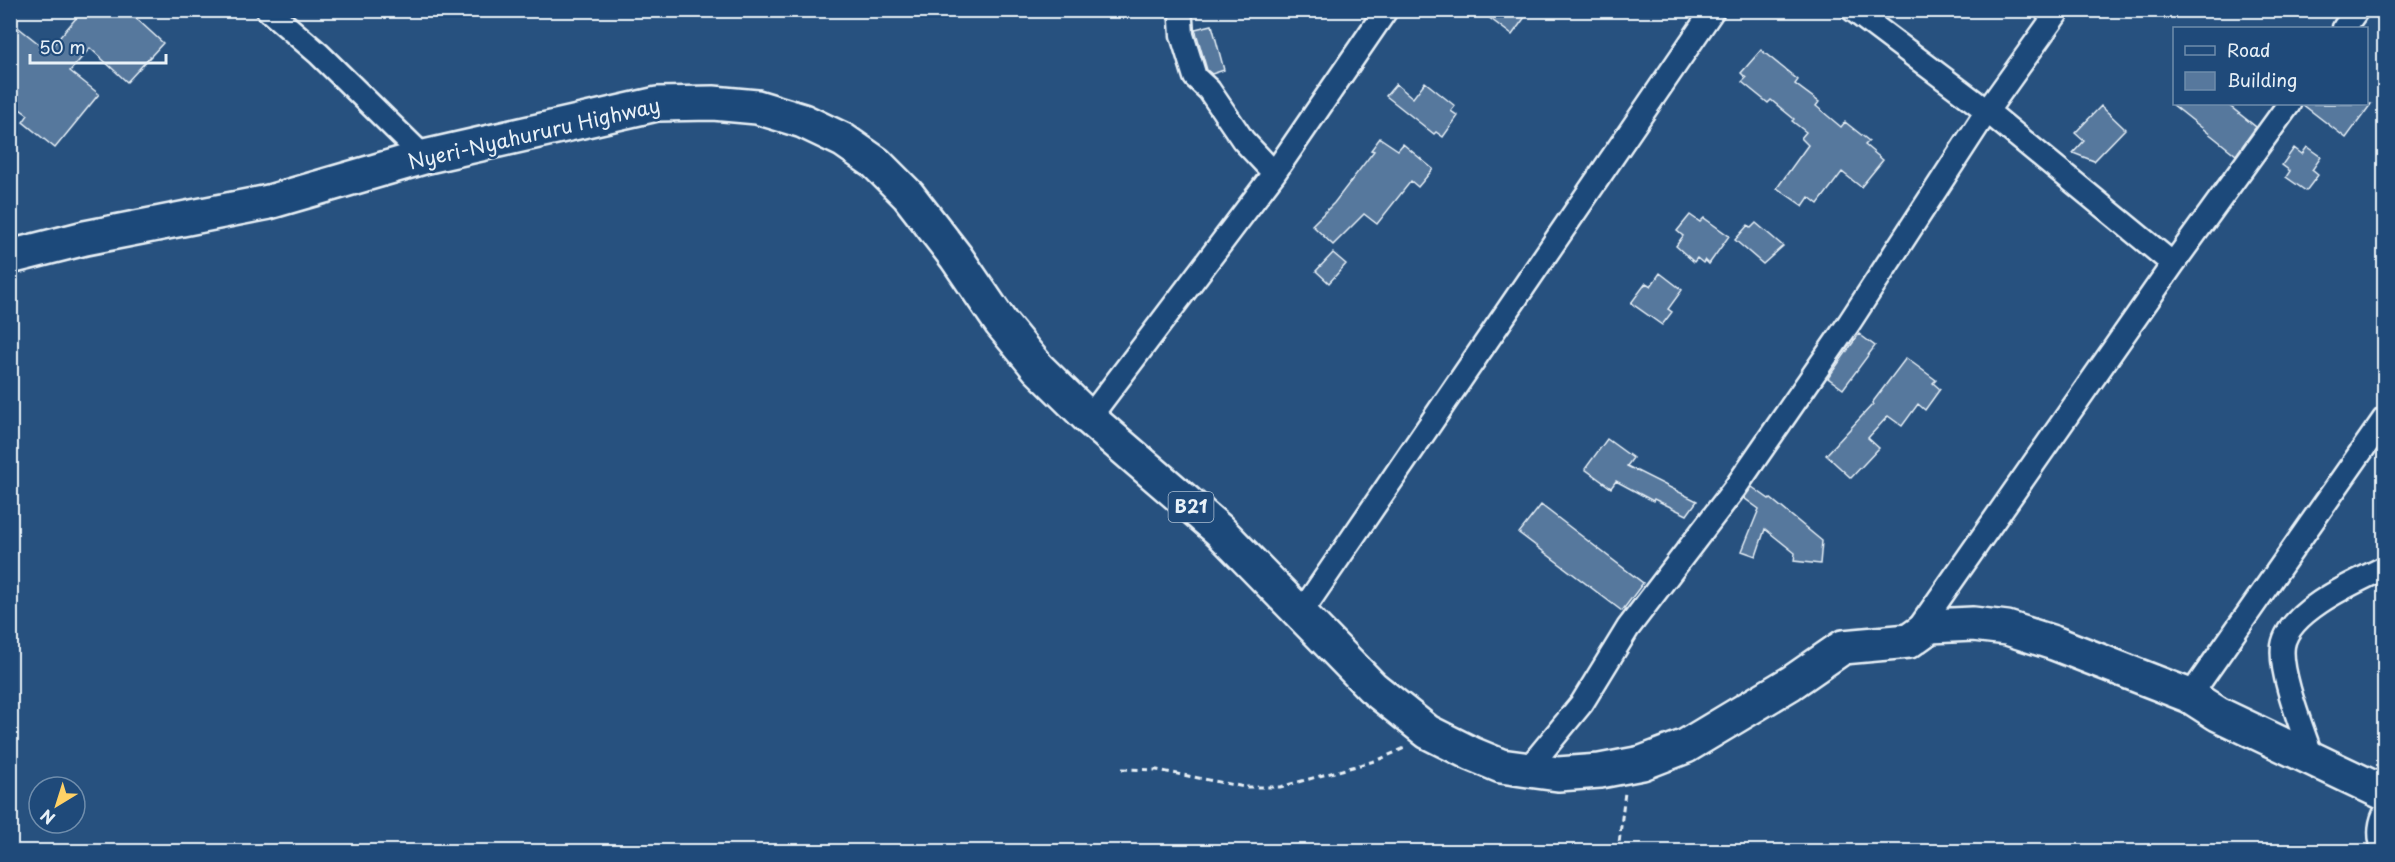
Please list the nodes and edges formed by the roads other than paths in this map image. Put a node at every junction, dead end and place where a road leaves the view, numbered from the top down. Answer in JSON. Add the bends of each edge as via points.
{"nodes":[{"id":1,"x":268,"y":10,"type":"edge"},
{"id":2,"x":1386,"y":10,"type":"edge"},
{"id":3,"x":1713,"y":10,"type":"edge"},
{"id":4,"x":1853,"y":10,"type":"edge"},
{"id":5,"x":2059,"y":10,"type":"edge"},
{"id":6,"x":2357,"y":10,"type":"edge"},
{"id":7,"x":1181,"y":20,"type":"dead end"},
{"id":8,"x":2345,"y":27,"type":"edge"},
{"id":9,"x":2288,"y":105,"type":"edge"},
{"id":10,"x":1987,"y":111,"type":"junction"},
{"id":11,"x":424,"y":157,"type":"junction"},
{"id":12,"x":1274,"y":173,"type":"junction"},
{"id":13,"x":10,"y":257,"type":"edge"},
{"id":14,"x":2173,"y":264,"type":"junction"},
{"id":15,"x":1089,"y":418,"type":"junction"},
{"id":16,"x":2385,"y":419,"type":"edge"},
{"id":17,"x":2385,"y":568,"type":"edge"},
{"id":18,"x":1301,"y":613,"type":"junction"},
{"id":19,"x":1909,"y":641,"type":"junction"},
{"id":20,"x":2190,"y":696,"type":"junction"},
{"id":21,"x":2313,"y":761,"type":"junction"},
{"id":22,"x":1527,"y":770,"type":"junction"},
{"id":23,"x":2385,"y":793,"type":"edge"},
{"id":24,"x":2385,"y":815,"type":"edge"},
{"id":25,"x":2385,"y":850,"type":"edge"}],
"edges":[{"from":1,"to":11,"type":"street"},
{"from":2,"to":12,"type":"street"},
{"from":3,"to":18,"type":"street"},
{"from":4,"to":10,"type":"street"},
{"from":5,"to":10,"type":"street"},
{"from":6,"to":8,"type":"street"},
{"from":7,"to":12,"type":"street","via":[[1195,77]]},
{"from":9,"to":14,"type":"street"},
{"from":10,"to":14,"type":"street"},
{"from":10,"to":22,"type":"street","via":[[1849,323],[1735,488],[1628,628],[1582,703]]},
{"from":11,"to":13,"type":"highway","name":"Nyeri-Nyahururu Highway","number":"B21","via":[[269,202],[85,238]]},
{"from":11,"to":15,"type":"highway","name":"Nyeri-Nyahururu Highway","number":"B21","via":[[657,104],[757,107],[803,121],[843,140],[876,163],[908,195],[1001,323],[1038,368]]},
{"from":12,"to":15,"type":"street"},
{"from":14,"to":19,"type":"street"},
{"from":15,"to":18,"type":"highway","name":"Nyeri-Nyahururu Highway","number":"B21","via":[[1218,530]]},
{"from":16,"to":20,"type":"street"},
{"from":17,"to":21,"type":"street","via":[[2315,606],[2297,619],[2285,636],[2282,657]]},
{"from":18,"to":22,"type":"highway","name":"Nyeri-Nyahururu Highway","number":"B21","via":[[1372,687],[1434,735],[1501,766]]},
{"from":19,"to":20,"type":"highway","name":"Nyeri-Nyahururu Highway","number":"B21","via":[[1930,626],[1973,624],[2007,628]]},
{"from":19,"to":22,"type":"highway","name":"Nyeri-Nyahururu Highway","number":"B21","via":[[1843,647],[1686,746],[1642,763],[1558,774]]},
{"from":20,"to":21,"type":"highway","name":"Nyeri-Nyahururu Highway","number":"B21"},
{"from":21,"to":23,"type":"highway","name":"Nyeri-Nyahururu Highway","number":"B21"},
{"from":24,"to":25,"type":"street","via":[[2380,831]]}]}
